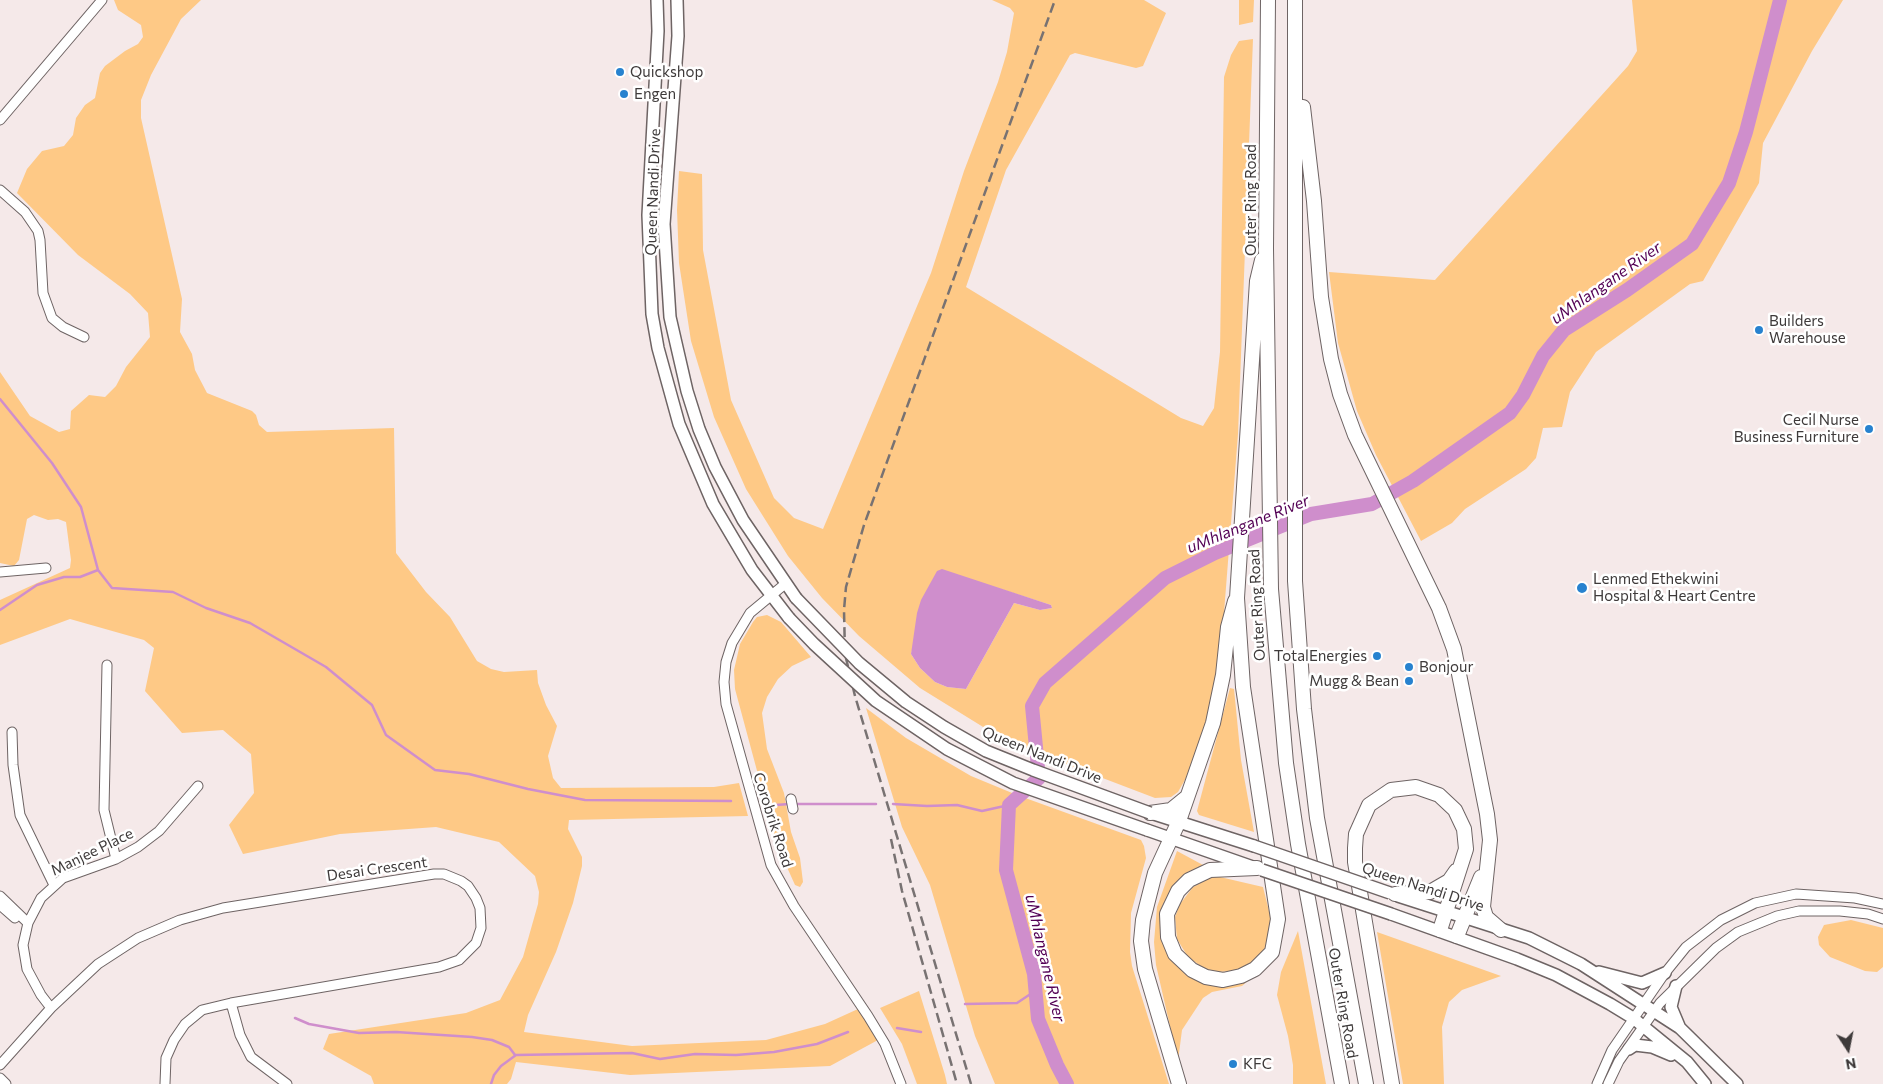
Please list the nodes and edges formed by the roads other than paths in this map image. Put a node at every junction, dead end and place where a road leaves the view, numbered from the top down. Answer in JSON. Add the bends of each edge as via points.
{"nodes":[{"id":1,"x":102,"y":0,"type":"edge"},
{"id":2,"x":658,"y":0,"type":"edge"},
{"id":3,"x":677,"y":0,"type":"edge"},
{"id":4,"x":1268,"y":0,"type":"edge"},
{"id":5,"x":1295,"y":0,"type":"edge"},
{"id":6,"x":1295,"y":47,"type":"junction"},
{"id":7,"x":0,"y":120,"type":"edge"},
{"id":8,"x":0,"y":190,"type":"edge"},
{"id":9,"x":1266,"y":248,"type":"junction"},
{"id":10,"x":84,"y":337,"type":"dead end"},
{"id":11,"x":46,"y":568,"type":"dead end"},
{"id":12,"x":0,"y":572,"type":"edge"},
{"id":13,"x":785,"y":584,"type":"junction"},
{"id":14,"x":1237,"y":593,"type":"junction"},
{"id":15,"x":770,"y":596,"type":"junction"},
{"id":16,"x":107,"y":665,"type":"dead end"},
{"id":17,"x":12,"y":732,"type":"dead end"},
{"id":18,"x":198,"y":786,"type":"dead end"},
{"id":19,"x":1189,"y":796,"type":"junction"},
{"id":20,"x":791,"y":798,"type":"dead end"},
{"id":21,"x":793,"y":809,"type":"dead end"},
{"id":22,"x":1150,"y":813,"type":"junction"},
{"id":23,"x":1179,"y":821,"type":"junction"},
{"id":24,"x":1171,"y":838,"type":"junction"},
{"id":25,"x":116,"y":859,"type":"junction"},
{"id":26,"x":1462,"y":863,"type":"junction"},
{"id":27,"x":1259,"y":869,"type":"junction"},
{"id":28,"x":1485,"y":870,"type":"junction"},
{"id":29,"x":54,"y":885,"type":"junction"},
{"id":30,"x":1392,"y":894,"type":"junction"},
{"id":31,"x":0,"y":896,"type":"edge"},
{"id":32,"x":1883,"y":904,"type":"edge"},
{"id":33,"x":0,"y":905,"type":"edge"},
{"id":34,"x":1446,"y":911,"type":"junction"},
{"id":35,"x":1465,"y":916,"type":"junction"},
{"id":36,"x":1883,"y":919,"type":"edge"},
{"id":37,"x":27,"y":925,"type":"junction"},
{"id":38,"x":1440,"y":930,"type":"junction"},
{"id":39,"x":1501,"y":930,"type":"junction"},
{"id":40,"x":1457,"y":936,"type":"junction"},
{"id":41,"x":1595,"y":972,"type":"junction"},
{"id":42,"x":1665,"y":973,"type":"junction"},
{"id":43,"x":1676,"y":986,"type":"junction"},
{"id":44,"x":231,"y":1002,"type":"junction"},
{"id":45,"x":1643,"y":1004,"type":"junction"},
{"id":46,"x":51,"y":1008,"type":"junction"},
{"id":47,"x":1654,"y":1011,"type":"junction"},
{"id":48,"x":1633,"y":1018,"type":"junction"},
{"id":49,"x":1643,"y":1027,"type":"junction"},
{"id":50,"x":1680,"y":1028,"type":"junction"},
{"id":51,"x":1628,"y":1049,"type":"junction"},
{"id":52,"x":1686,"y":1062,"type":"junction"},
{"id":53,"x":0,"y":1065,"type":"edge"},
{"id":54,"x":0,"y":1078,"type":"edge"},
{"id":55,"x":6,"y":1084,"type":"edge"},
{"id":56,"x":165,"y":1084,"type":"edge"},
{"id":57,"x":287,"y":1084,"type":"edge"},
{"id":58,"x":901,"y":1084,"type":"edge"},
{"id":59,"x":1179,"y":1084,"type":"edge"},
{"id":60,"x":1342,"y":1084,"type":"edge"},
{"id":61,"x":1366,"y":1084,"type":"edge"},
{"id":62,"x":1392,"y":1084,"type":"edge"},
{"id":63,"x":1597,"y":1084,"type":"edge"},
{"id":64,"x":1608,"y":1084,"type":"edge"},
{"id":65,"x":1705,"y":1084,"type":"edge"},
{"id":66,"x":1737,"y":1084,"type":"edge"}],
"edges":[{"from":1,"to":7,"type":"street"},
{"from":2,"to":15,"type":"main road","name":"Queen Nandi Drive","via":[[648,215],[652,314],[658,348],[679,424],[698,471],[735,544]]},
{"from":3,"to":13,"type":"main road","name":"Queen Nandi Drive","via":[[678,36],[664,224],[670,317],[687,391],[715,467],[743,520]]},
{"from":4,"to":9,"type":"highway","name":"Outer Ring Road"},
{"from":5,"to":6,"type":"highway","name":"Outer Ring Road"},
{"from":6,"to":28,"type":"highway","via":[[1314,201],[1325,332],[1340,394],[1367,464],[1439,608],[1454,649],[1487,814],[1490,840]]},
{"from":6,"to":61,"type":"highway","name":"Outer Ring Road","via":[[1295,582],[1304,709],[1318,818]]},
{"from":8,"to":10,"type":"street","via":[[25,212],[38,231],[43,293],[52,318]]},
{"from":9,"to":14,"type":"highway","via":[[1257,280]]},
{"from":9,"to":60,"type":"highway","name":"Outer Ring Road","via":[[1270,589],[1281,717],[1292,812]]},
{"from":11,"to":12,"type":"street"},
{"from":13,"to":15,"type":"street","name":"Corobrik Road"},
{"from":13,"to":22,"type":"main road","name":"Queen Nandi Drive","bridge":true,"via":[[859,663],[906,702],[944,727],[986,751]]},
{"from":14,"to":19,"type":"highway","via":[[1228,626],[1223,675],[1213,723]]},
{"from":14,"to":27,"type":"highway","via":[[1243,687],[1276,902],[1277,934],[1267,958],[1241,976],[1215,979],[1192,970],[1175,954],[1168,937],[1167,914],[1178,891],[1189,880],[1210,870]]},
{"from":15,"to":24,"type":"main road","name":"Queen Nandi Drive","bridge":true,"via":[[814,644],[876,701],[948,749],[1013,783]]},
{"from":15,"to":58,"type":"street","name":"Corobrik Road","via":[[742,624],[726,662],[726,704],[747,785],[765,848],[781,886],[885,1044]]},
{"from":16,"to":25,"type":"street","via":[[104,810]]},
{"from":17,"to":29,"type":"street","via":[[20,815]]},
{"from":18,"to":25,"type":"street","name":"Manjee Place","via":[[159,831]]},
{"from":19,"to":22,"type":"highway","via":[[1171,810]]},
{"from":19,"to":23,"type":"highway"},
{"from":20,"to":21,"type":"street"},
{"from":22,"to":23,"type":"main road","name":"Queen Nandi Drive"},
{"from":23,"to":24,"type":"highway"},
{"from":23,"to":30,"type":"main road","name":"Queen Nandi Drive","bridge":true},
{"from":24,"to":27,"type":"main road","name":"Queen Nandi Drive"},
{"from":24,"to":59,"type":"highway","via":[[1147,899],[1142,941],[1148,980]]},
{"from":25,"to":29,"type":"street","name":"Manjee Place","via":[[75,873]]},
{"from":26,"to":30,"type":"highway","via":[[1440,888],[1422,894]]},
{"from":26,"to":34,"type":"highway"},
{"from":26,"to":62,"type":"highway","via":[[1466,840],[1460,818],[1448,802],[1428,790],[1403,787],[1380,797],[1369,805],[1356,834],[1355,862]]},
{"from":27,"to":38,"type":"main road","name":"Queen Nandi Drive","bridge":true},
{"from":28,"to":35,"type":"highway"},
{"from":28,"to":39,"type":"highway","via":[[1484,913]]},
{"from":29,"to":37,"type":"street","name":"Manjee Place","via":[[41,898]]},
{"from":30,"to":34,"type":"main road","name":"Queen Nandi Drive"},
{"from":31,"to":37,"type":"street"},
{"from":32,"to":42,"type":"street","via":[[1809,894],[1755,903],[1700,934]]},
{"from":33,"to":37,"type":"street"},
{"from":34,"to":35,"type":"main road","name":"Queen Nandi Drive"},
{"from":34,"to":38,"type":"highway"},
{"from":35,"to":39,"type":"main road","name":"Queen Nandi Drive"},
{"from":35,"to":40,"type":"highway"},
{"from":36,"to":43,"type":"street","via":[[1840,911],[1799,911],[1777,916],[1738,932]]},
{"from":37,"to":46,"type":"street","name":"Manjee Place","via":[[23,945],[27,969]]},
{"from":38,"to":40,"type":"main road","name":"Queen Nandi Drive"},
{"from":39,"to":41,"type":"main road","name":"Queen Nandi Drive","via":[[1559,952]]},
{"from":40,"to":48,"type":"main road","name":"Queen Nandi Drive","via":[[1556,975]]},
{"from":41,"to":42,"type":"main road","via":[[1607,972],[1642,983]]},
{"from":41,"to":45,"type":"main road","name":"Queen Nandi Drive"},
{"from":42,"to":45,"type":"street"},
{"from":43,"to":47,"type":"street"},
{"from":43,"to":50,"type":"main road","via":[[1671,1007]]},
{"from":44,"to":46,"type":"street","name":"Desai Crescent","via":[[454,962],[470,951],[479,937],[482,918],[476,898],[460,881],[444,874],[434,874],[202,913],[158,929],[109,957],[87,973]]},
{"from":44,"to":56,"type":"street","name":"Desai Crescent","via":[[202,1010],[185,1024],[166,1058]]},
{"from":44,"to":57,"type":"street","via":[[240,1035],[251,1057]]},
{"from":45,"to":47,"type":"main road","name":"Queen Nandi Drive"},
{"from":45,"to":48,"type":"street"},
{"from":46,"to":53,"type":"street","name":"Desai Crescent"},
{"from":47,"to":49,"type":"street"},
{"from":47,"to":50,"type":"main road","name":"Queen Nandi Drive"},
{"from":48,"to":49,"type":"main road","name":"Queen Nandi Drive"},
{"from":48,"to":63,"type":"street"},
{"from":49,"to":51,"type":"street"},
{"from":49,"to":52,"type":"main road","name":"Queen Nandi Drive"},
{"from":50,"to":66,"type":"main road","name":"Queen Nandi Drive"},
{"from":51,"to":52,"type":"main road","via":[[1635,1045],[1652,1046]]},
{"from":51,"to":64,"type":"street"},
{"from":52,"to":65,"type":"main road","name":"Queen Nandi Drive"},
{"from":54,"to":55,"type":"street"}]}
